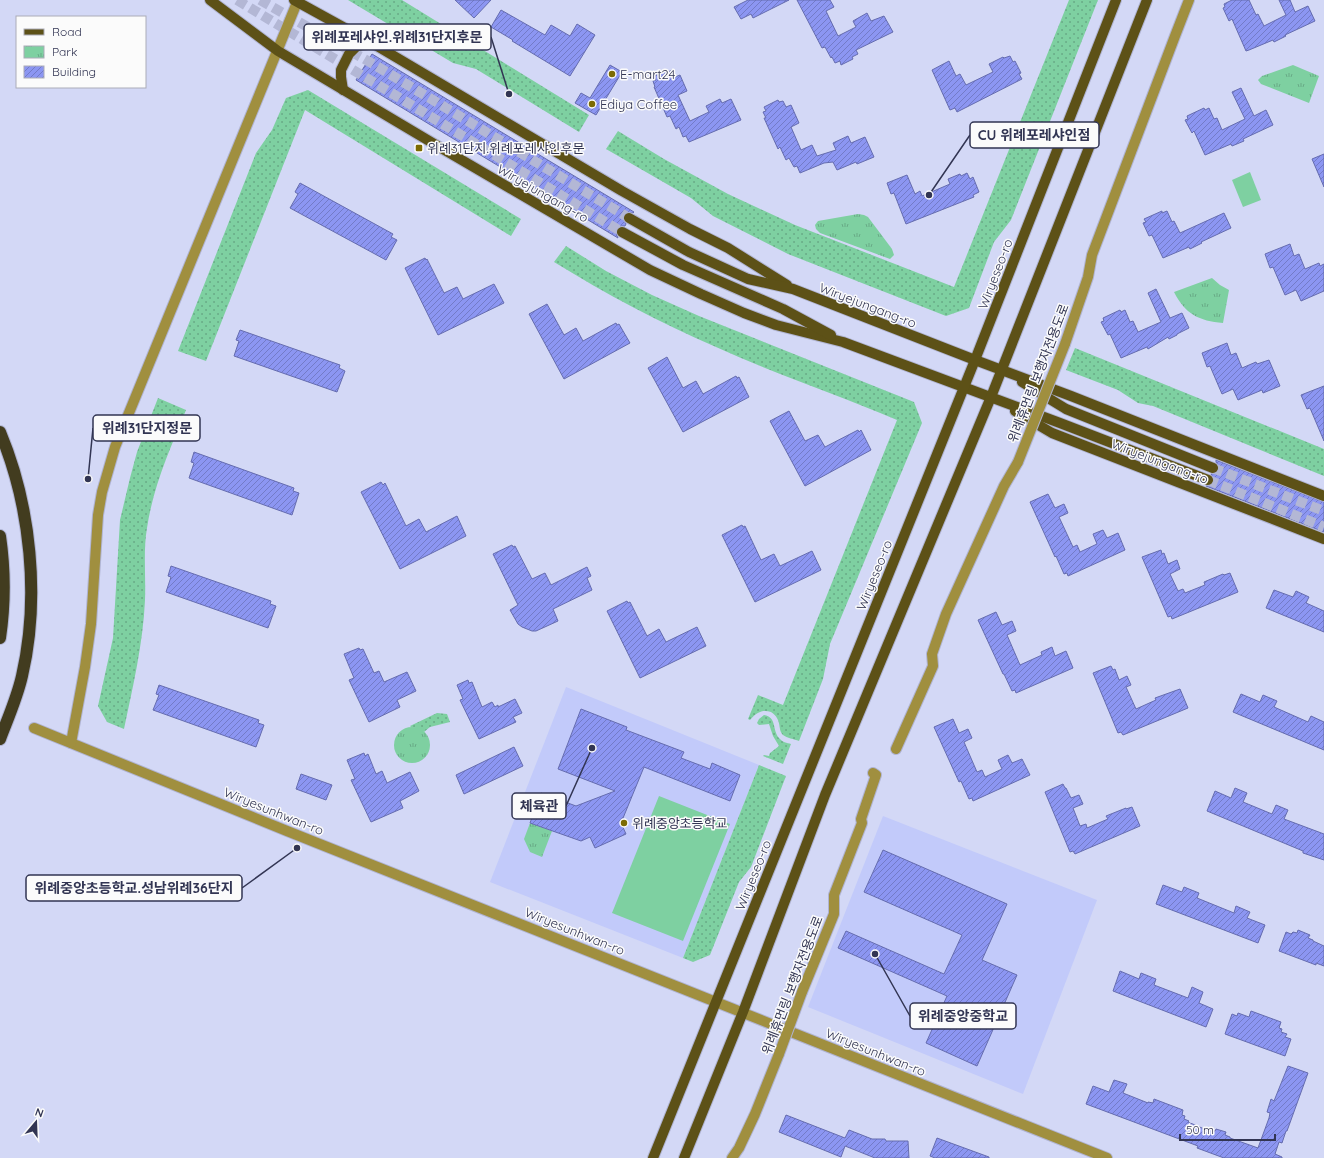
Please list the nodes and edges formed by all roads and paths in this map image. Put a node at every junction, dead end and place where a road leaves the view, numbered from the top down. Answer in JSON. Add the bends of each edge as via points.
{"nodes":[{"id":1,"x":210,"y":0,"type":"edge"},
{"id":2,"x":1116,"y":0,"type":"edge"},
{"id":3,"x":1147,"y":0,"type":"edge"},
{"id":4,"x":1190,"y":0,"type":"edge"},
{"id":5,"x":296,"y":1,"type":"edge"},
{"id":6,"x":372,"y":43,"type":"junction"},
{"id":7,"x":278,"y":51,"type":"junction"},
{"id":8,"x":343,"y":90,"type":"junction"},
{"id":9,"x":630,"y":218,"type":"tunnel mouth"},
{"id":10,"x":622,"y":232,"type":"tunnel mouth"},
{"id":11,"x":793,"y":290,"type":"junction"},
{"id":12,"x":843,"y":342,"type":"junction"},
{"id":13,"x":975,"y":360,"type":"junction"},
{"id":14,"x":1002,"y":369,"type":"junction"},
{"id":15,"x":964,"y":387,"type":"junction"},
{"id":16,"x":991,"y":397,"type":"junction"},
{"id":17,"x":0,"y":432,"type":"edge"},
{"id":18,"x":1213,"y":468,"type":"tunnel mouth"},
{"id":19,"x":1208,"y":480,"type":"tunnel mouth"},
{"id":20,"x":1324,"y":496,"type":"edge"},
{"id":21,"x":0,"y":536,"type":"edge"},
{"id":22,"x":1324,"y":539,"type":"edge"},
{"id":23,"x":0,"y":638,"type":"edge"},
{"id":24,"x":34,"y":728,"type":"dead end"},
{"id":25,"x":0,"y":739,"type":"edge"},
{"id":26,"x":71,"y":743,"type":"junction"},
{"id":27,"x":896,"y":749,"type":"dead end"},
{"id":28,"x":873,"y":773,"type":"dead end"},
{"id":29,"x":716,"y":1001,"type":"junction"},
{"id":30,"x":743,"y":1012,"type":"junction"},
{"id":31,"x":653,"y":1158,"type":"edge"},
{"id":32,"x":684,"y":1158,"type":"edge"},
{"id":33,"x":732,"y":1158,"type":"edge"},
{"id":34,"x":1107,"y":1158,"type":"edge"}],
"edges":[{"from":1,"to":7,"type":"main road","name":"Wiryejungang-ro"},
{"from":2,"to":13,"type":"main road","name":"Wiryeseo-ro"},
{"from":3,"to":14,"type":"main road"},
{"from":4,"to":27,"type":"street","name":"위례휴먼링 보행자전용도로","bridge":true,"via":[[1092,255],[1088,277],[1065,344],[1018,462],[1004,486],[946,614],[932,654],[933,666]]},
{"from":5,"to":6,"type":"main road","name":"Wiryejungang-ro"},
{"from":5,"to":7,"type":"street"},
{"from":6,"to":8,"type":"main road","via":[[357,46],[349,54],[341,70]]},
{"from":6,"to":11,"type":"main road","name":"Wiryejungang-ro","via":[[622,192],[728,248]]},
{"from":7,"to":8,"type":"main road","name":"Wiryejungang-ro"},
{"from":7,"to":26,"type":"street","via":[[126,419],[108,469],[98,516],[92,624]]},
{"from":8,"to":12,"type":"main road","name":"Wiryejungang-ro","via":[[650,270],[776,325]]},
{"from":9,"to":11,"type":"main road","name":"Wiryejungang-ro","via":[[690,252],[748,279]]},
{"from":10,"to":12,"type":"main road","name":"Wiryejungang-ro","via":[[683,265],[783,308]]},
{"from":11,"to":13,"type":"main road","name":"Wiryejungang-ro"},
{"from":12,"to":15,"type":"main road","name":"Wiryejungang-ro"},
{"from":13,"to":14,"type":"main road","name":"Wiryejungang-ro"},
{"from":13,"to":15,"type":"main road","name":"Wiryeseo-ro"},
{"from":14,"to":16,"type":"main road"},
{"from":14,"to":18,"type":"main road","name":"Wiryejungang-ro","via":[[1066,409]]},
{"from":14,"to":20,"type":"main road","name":"Wiryejungang-ro"},
{"from":15,"to":16,"type":"main road","name":"Wiryejungang-ro"},
{"from":15,"to":29,"type":"main road","name":"Wiryeseo-ro"},
{"from":16,"to":19,"type":"main road","name":"Wiryejungang-ro"},
{"from":16,"to":22,"type":"main road","name":"Wiryejungang-ro","via":[[1052,433]]},
{"from":16,"to":30,"type":"main road","via":[[825,796]]},
{"from":17,"to":25,"type":"highway","via":[[21,499],[31,582],[29,631],[22,676]]},
{"from":21,"to":23,"type":"highway","via":[[4,565],[3,622]]},
{"from":24,"to":26,"type":"street","name":"Wiryesunhwan-ro"},
{"from":26,"to":29,"type":"street","name":"Wiryesunhwan-ro"},
{"from":28,"to":33,"type":"street","name":"위례휴먼링 보행자전용도로","bridge":true,"via":[[876,775],[861,819],[862,823],[834,895],[834,914],[755,1114]]},
{"from":29,"to":30,"type":"street","name":"Wiryesunhwan-ro"},
{"from":29,"to":31,"type":"main road","name":"Wiryeseo-ro"},
{"from":30,"to":32,"type":"main road"},
{"from":30,"to":34,"type":"street","name":"Wiryesunhwan-ro"}]}
